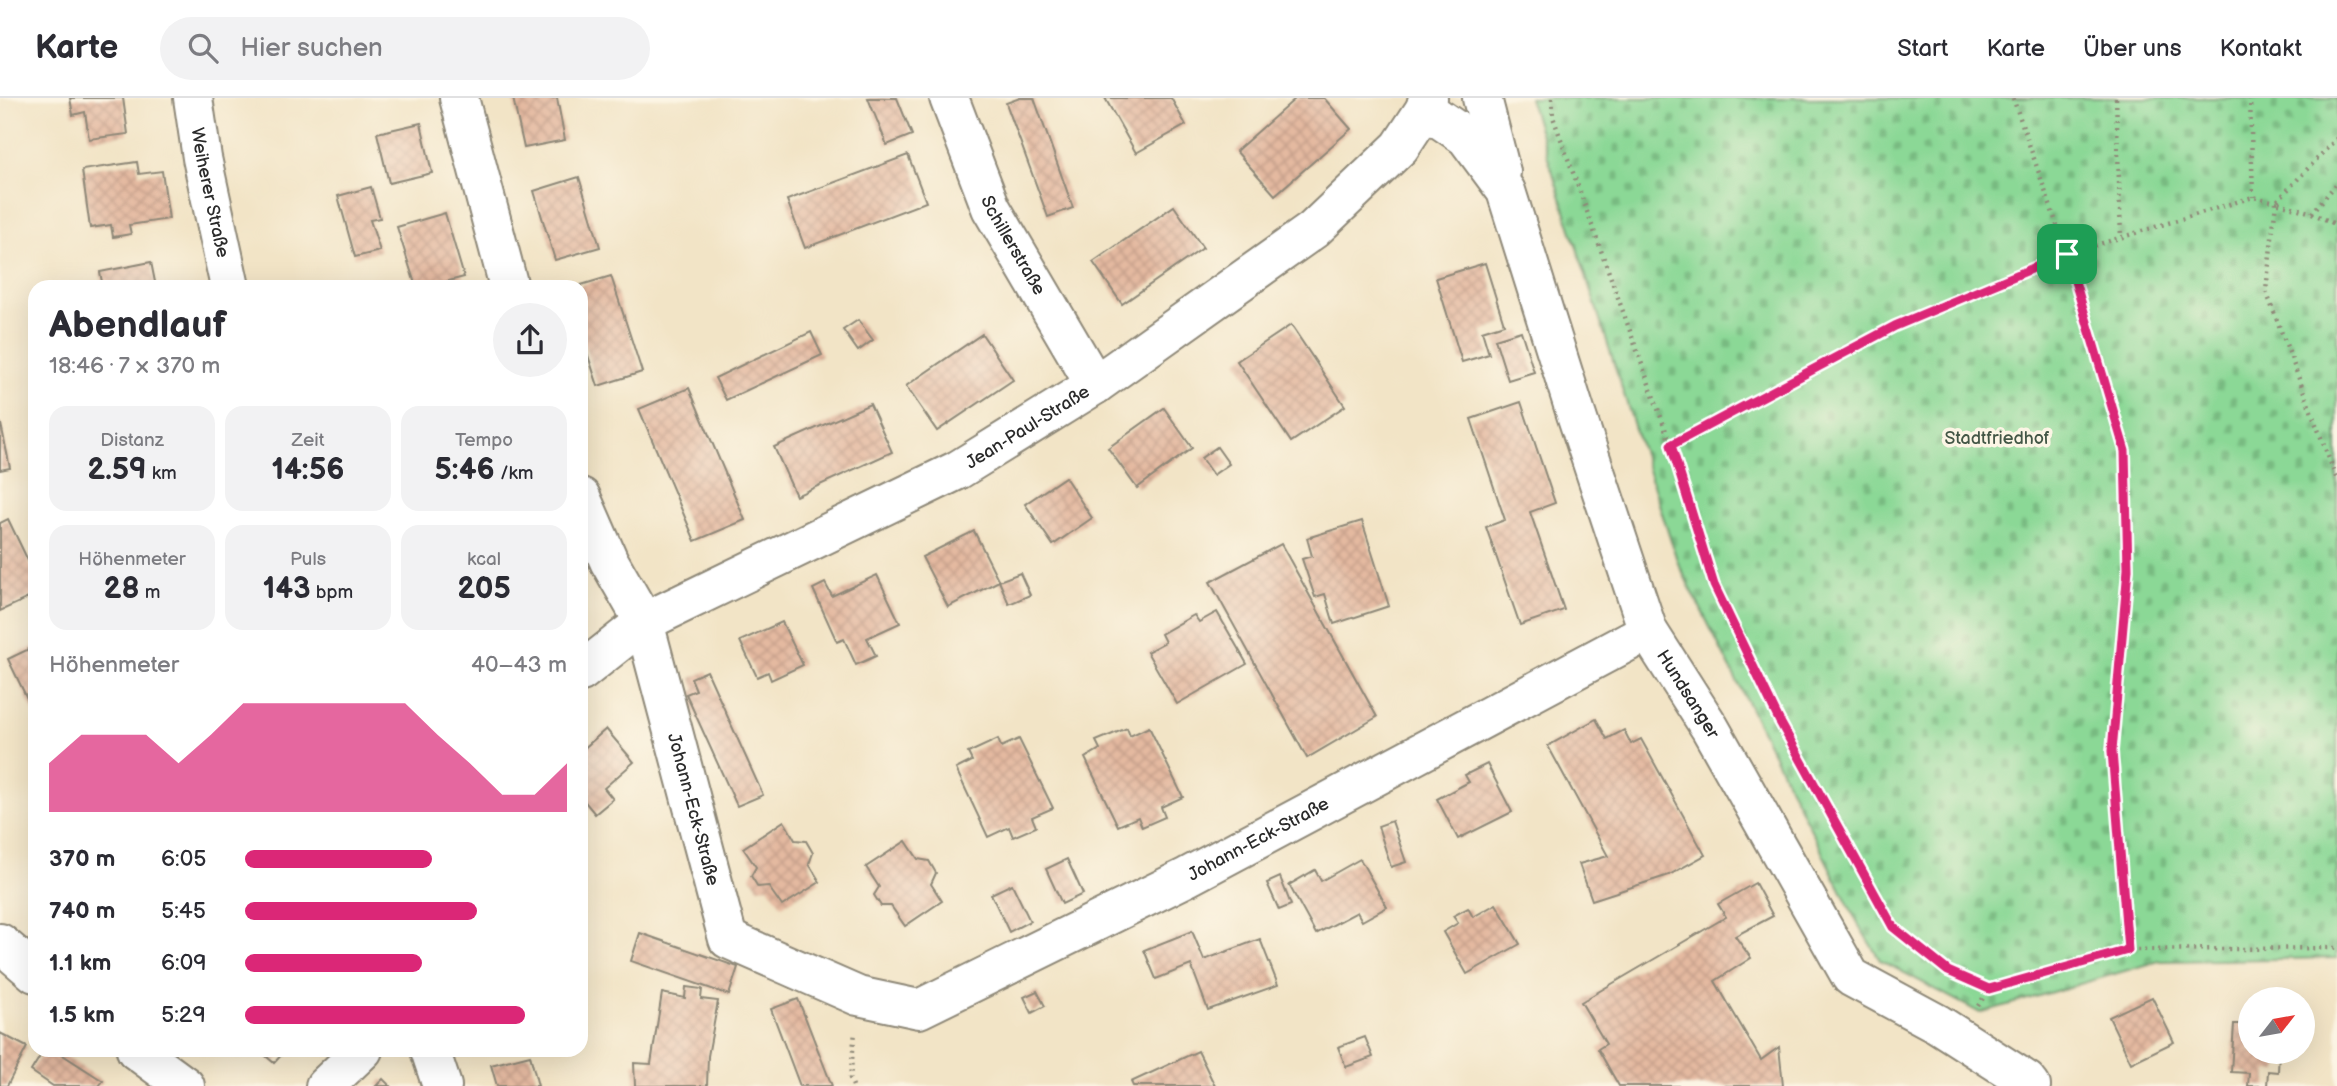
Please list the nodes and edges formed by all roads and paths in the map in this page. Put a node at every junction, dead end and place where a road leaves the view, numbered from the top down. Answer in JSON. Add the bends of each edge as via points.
{"nodes":[{"id":1,"x":193,"y":98,"type":"edge"},
{"id":2,"x":459,"y":98,"type":"edge"},
{"id":3,"x":949,"y":98,"type":"edge"},
{"id":4,"x":1482,"y":98,"type":"edge"},
{"id":5,"x":1552,"y":98,"type":"edge"},
{"id":6,"x":2013,"y":98,"type":"edge"},
{"id":7,"x":2116,"y":98,"type":"edge"},
{"id":8,"x":2250,"y":98,"type":"edge"},
{"id":9,"x":1426,"y":104,"type":"edge"},
{"id":10,"x":2337,"y":138,"type":"edge"},
{"id":11,"x":2337,"y":183,"type":"edge"},
{"id":12,"x":1506,"y":191,"type":"junction"},
{"id":13,"x":2253,"y":197,"type":"junction"},
{"id":14,"x":2276,"y":202,"type":"junction"},
{"id":15,"x":2312,"y":214,"type":"junction"},
{"id":16,"x":2337,"y":225,"type":"edge"},
{"id":17,"x":2121,"y":237,"type":"junction"},
{"id":18,"x":2067,"y":254,"type":"junction"},
{"id":19,"x":228,"y":280,"type":"edge"},
{"id":20,"x":507,"y":280,"type":"edge"},
{"id":21,"x":1095,"y":386,"type":"junction"},
{"id":22,"x":1671,"y":445,"type":"junction"},
{"id":23,"x":2337,"y":480,"type":"edge"},
{"id":24,"x":588,"y":513,"type":"edge"},
{"id":25,"x":644,"y":622,"type":"junction"},
{"id":26,"x":1648,"y":631,"type":"junction"},
{"id":27,"x":588,"y":667,"type":"edge"},
{"id":28,"x":0,"y":943,"type":"edge"},
{"id":29,"x":2337,"y":948,"type":"edge"},
{"id":30,"x":2128,"y":950,"type":"junction"},
{"id":31,"x":28,"y":967,"type":"edge"},
{"id":32,"x":858,"y":996,"type":"junction"},
{"id":33,"x":146,"y":1057,"type":"edge"},
{"id":34,"x":356,"y":1057,"type":"edge"},
{"id":35,"x":432,"y":1057,"type":"edge"},
{"id":36,"x":185,"y":1086,"type":"edge"},
{"id":37,"x":325,"y":1086,"type":"edge"},
{"id":38,"x":442,"y":1086,"type":"edge"},
{"id":39,"x":853,"y":1086,"type":"edge"},
{"id":40,"x":2031,"y":1086,"type":"edge"}],
"edges":[{"from":1,"to":19,"type":"street","name":"Weiherer Straße"},
{"from":2,"to":20,"type":"street"},
{"from":3,"to":21,"type":"street","name":"Schillerstraße","via":[[991,208]]},
{"from":4,"to":12,"type":"street","name":"Hundsanger"},
{"from":5,"to":22,"type":"path","via":[[1553,117]]},
{"from":6,"to":18,"type":"path"},
{"from":7,"to":17,"type":"path"},
{"from":8,"to":13,"type":"path"},
{"from":9,"to":12,"type":"street","name":"Hundsanger","via":[[1466,137]]},
{"from":9,"to":21,"type":"street","name":"Jean-Paul-Straße","via":[[1400,147],[1313,230]]},
{"from":10,"to":14,"type":"path"},
{"from":11,"to":15,"type":"path"},
{"from":12,"to":26,"type":"street","name":"Hundsanger"},
{"from":13,"to":14,"type":"path"},
{"from":13,"to":17,"type":"path"},
{"from":14,"to":15,"type":"path"},
{"from":14,"to":23,"type":"path","via":[[2266,291]]},
{"from":15,"to":16,"type":"path"},
{"from":17,"to":18,"type":"path"},
{"from":18,"to":22,"type":"path","via":[[1895,326]]},
{"from":18,"to":30,"type":"path","via":[[2125,451],[2128,569],[2112,751]]},
{"from":21,"to":25,"type":"street","name":"Jean-Paul-Straße","via":[[958,470]]},
{"from":22,"to":30,"type":"path","via":[[1714,585],[1779,720],[1893,927],[1948,971],[1989,989]]},
{"from":24,"to":25,"type":"street","name":"Johann-Eck-Straße"},
{"from":25,"to":27,"type":"street","name":"Jean-Paul-Straße"},
{"from":25,"to":32,"type":"street","name":"Johann-Eck-Straße","via":[[728,939]]},
{"from":26,"to":32,"type":"street","name":"Johann-Eck-Straße","via":[[1187,877],[919,1009]]},
{"from":26,"to":40,"type":"street","name":"Hundsanger","via":[[1710,728],[1851,977],[1938,1024]]},
{"from":28,"to":31,"type":"street"},
{"from":29,"to":30,"type":"path"},
{"from":32,"to":39,"type":"path"},
{"from":33,"to":36,"type":"street"},
{"from":34,"to":37,"type":"street"},
{"from":35,"to":38,"type":"street"}]}
